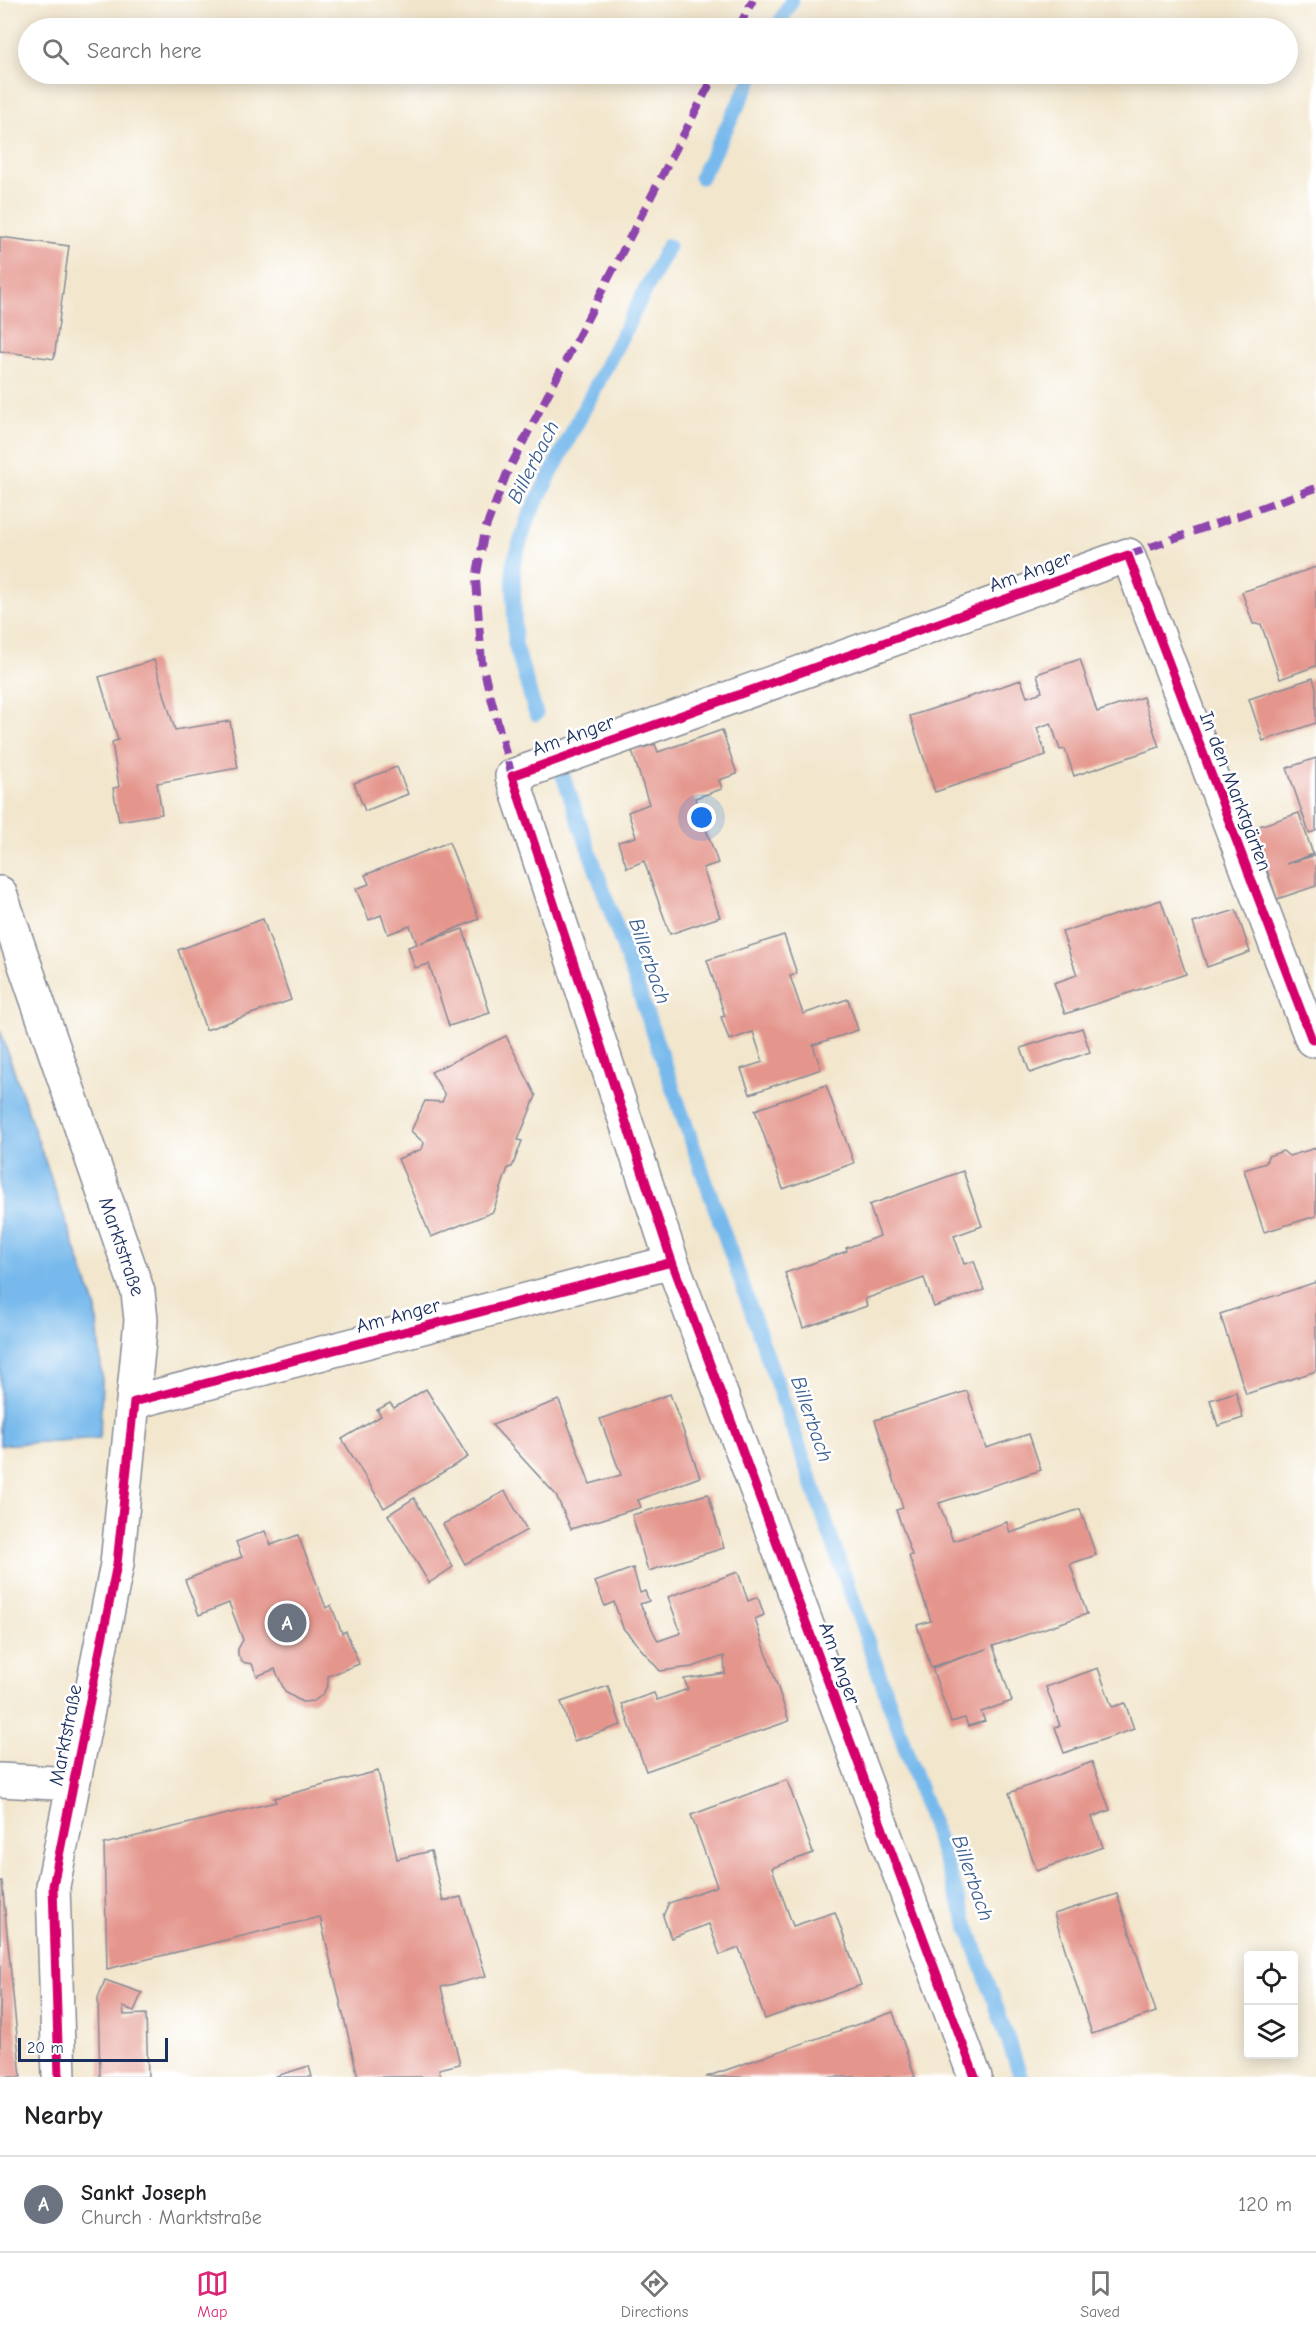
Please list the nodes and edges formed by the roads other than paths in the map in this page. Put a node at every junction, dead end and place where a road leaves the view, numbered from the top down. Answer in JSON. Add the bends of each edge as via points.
{"nodes":[{"id":1,"x":1128,"y":555,"type":"joint"},
{"id":2,"x":0,"y":893,"type":"edge"},
{"id":3,"x":1311,"y":1041,"type":"dead end"},
{"id":4,"x":672,"y":1262,"type":"junction"},
{"id":5,"x":134,"y":1402,"type":"junction"},
{"id":6,"x":0,"y":1780,"type":"edge"},
{"id":7,"x":73,"y":1784,"type":"junction"},
{"id":8,"x":59,"y":2077,"type":"edge"},
{"id":9,"x":975,"y":2077,"type":"edge"}],
"edges":[{"from":1,"to":3,"type":"street","name":"In den Marktgärten"},
{"from":1,"to":4,"type":"street","name":"Am Anger","via":[[512,776]]},
{"from":2,"to":5,"type":"street","name":"Marktstraße","via":[[138,1292],[141,1320]]},
{"from":4,"to":5,"type":"street","name":"Am Anger"},
{"from":4,"to":9,"type":"street","name":"Am Anger"},
{"from":5,"to":7,"type":"street","name":"Marktstraße","via":[[117,1564]]},
{"from":6,"to":7,"type":"street"},
{"from":7,"to":8,"type":"street","name":"Marktstraße","via":[[53,1886]]}]}
